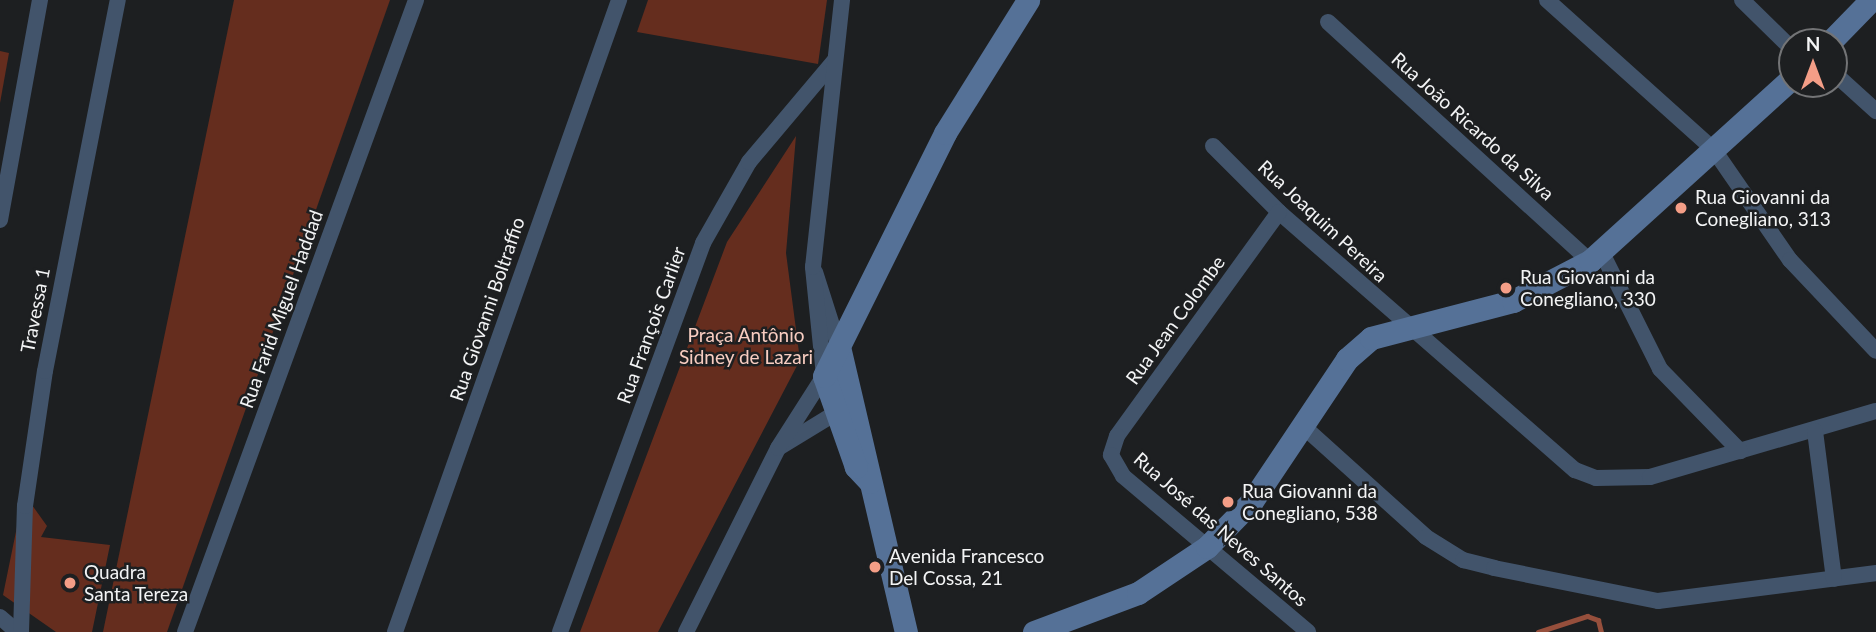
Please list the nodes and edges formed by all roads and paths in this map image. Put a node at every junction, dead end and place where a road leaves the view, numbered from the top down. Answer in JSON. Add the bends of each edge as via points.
{"nodes":[{"id":1,"x":40,"y":0,"type":"edge"},
{"id":2,"x":118,"y":0,"type":"edge"},
{"id":3,"x":416,"y":0,"type":"edge"},
{"id":4,"x":619,"y":0,"type":"edge"},
{"id":5,"x":842,"y":0,"type":"edge"},
{"id":6,"x":1028,"y":0,"type":"edge"},
{"id":7,"x":1547,"y":0,"type":"edge"},
{"id":8,"x":1742,"y":0,"type":"edge"},
{"id":9,"x":1871,"y":0,"type":"edge"},
{"id":10,"x":1328,"y":22,"type":"dead end"},
{"id":11,"x":1844,"y":28,"type":"edge"},
{"id":12,"x":1778,"y":35,"type":"edge"},
{"id":13,"x":834,"y":61,"type":"junction"},
{"id":14,"x":1848,"y":85,"type":"edge"},
{"id":15,"x":1778,"y":91,"type":"edge"},
{"id":16,"x":1876,"y":111,"type":"edge"},
{"id":17,"x":1213,"y":146,"type":"dead end"},
{"id":18,"x":1714,"y":150,"type":"junction"},
{"id":19,"x":1279,"y":212,"type":"junction"},
{"id":20,"x":0,"y":220,"type":"edge"},
{"id":21,"x":1596,"y":257,"type":"junction"},
{"id":22,"x":813,"y":267,"type":"junction"},
{"id":23,"x":1405,"y":325,"type":"junction"},
{"id":24,"x":840,"y":351,"type":"junction"},
{"id":25,"x":1876,"y":351,"type":"edge"},
{"id":26,"x":824,"y":376,"type":"junction"},
{"id":27,"x":851,"y":398,"type":"junction"},
{"id":28,"x":1876,"y":411,"type":"edge"},
{"id":29,"x":835,"y":418,"type":"junction"},
{"id":30,"x":1304,"y":427,"type":"junction"},
{"id":31,"x":1815,"y":430,"type":"junction"},
{"id":32,"x":778,"y":449,"type":"junction"},
{"id":33,"x":1740,"y":451,"type":"junction"},
{"id":34,"x":1111,"y":455,"type":"joint"},
{"id":35,"x":870,"y":482,"type":"junction"},
{"id":36,"x":1207,"y":547,"type":"junction"},
{"id":37,"x":1876,"y":573,"type":"edge"},
{"id":38,"x":1834,"y":579,"type":"junction"},
{"id":39,"x":0,"y":617,"type":"edge"},
{"id":40,"x":19,"y":632,"type":"edge"},
{"id":41,"x":185,"y":632,"type":"edge"},
{"id":42,"x":395,"y":632,"type":"edge"},
{"id":43,"x":560,"y":632,"type":"edge"},
{"id":44,"x":686,"y":632,"type":"edge"},
{"id":45,"x":906,"y":632,"type":"edge"},
{"id":46,"x":1034,"y":632,"type":"edge"},
{"id":47,"x":1308,"y":632,"type":"edge"}],
"edges":[{"from":1,"to":20,"type":"street"},
{"from":2,"to":40,"type":"street","name":"Travessa 1","via":[[45,371],[25,506]]},
{"from":3,"to":41,"type":"street","name":"Rua Farid Miguel Haddad"},
{"from":4,"to":42,"type":"street","name":"Rua Giovanni Boltraffio"},
{"from":5,"to":13,"type":"street"},
{"from":6,"to":24,"type":"street","via":[[945,133]]},
{"from":7,"to":18,"type":"street"},
{"from":8,"to":12,"type":"street"},
{"from":9,"to":11,"type":"street"},
{"from":10,"to":21,"type":"street","name":"Rua João Ricardo da Silva"},
{"from":13,"to":22,"type":"street"},
{"from":13,"to":43,"type":"street","name":"Rua François Carlier","via":[[749,162],[703,243]]},
{"from":14,"to":16,"type":"street"},
{"from":15,"to":18,"type":"street"},
{"from":17,"to":19,"type":"street","name":"Rua Joaquim Pereira"},
{"from":18,"to":21,"type":"street"},
{"from":18,"to":25,"type":"street","via":[[1790,260]]},
{"from":19,"to":23,"type":"street","name":"Rua Joaquim Pereira"},
{"from":19,"to":34,"type":"street","name":"Rua Jean Colombe","via":[[1117,436]]},
{"from":21,"to":23,"type":"street","via":[[1513,301],[1458,319]]},
{"from":21,"to":33,"type":"street","via":[[1660,369]]},
{"from":22,"to":24,"type":"street","via":[[832,310]]},
{"from":22,"to":26,"type":"street"},
{"from":23,"to":30,"type":"street","via":[[1371,338],[1347,359]]},
{"from":23,"to":33,"type":"street","name":"Rua Joaquim Pereira","via":[[1575,470],[1596,478],[1650,477]]},
{"from":24,"to":26,"type":"street"},
{"from":24,"to":27,"type":"street"},
{"from":26,"to":29,"type":"street"},
{"from":26,"to":32,"type":"street"},
{"from":27,"to":29,"type":"street"},
{"from":27,"to":35,"type":"street"},
{"from":28,"to":31,"type":"street","name":"Rua Joaquim Pereira"},
{"from":29,"to":32,"type":"street"},
{"from":29,"to":35,"type":"street","via":[[856,467]]},
{"from":30,"to":36,"type":"street","via":[[1252,501]]},
{"from":30,"to":38,"type":"street","via":[[1426,537],[1463,559],[1658,601]]},
{"from":31,"to":33,"type":"street","name":"Rua Joaquim Pereira"},
{"from":31,"to":38,"type":"street"},
{"from":32,"to":44,"type":"street"},
{"from":34,"to":36,"type":"street","name":"Rua José das Neves Santos","via":[[1124,476]]},
{"from":35,"to":45,"type":"street"},
{"from":36,"to":46,"type":"street","via":[[1138,593]]},
{"from":36,"to":47,"type":"street","name":"Rua José das Neves Santos"},
{"from":37,"to":38,"type":"street"},
{"from":39,"to":40,"type":"street"}]}
